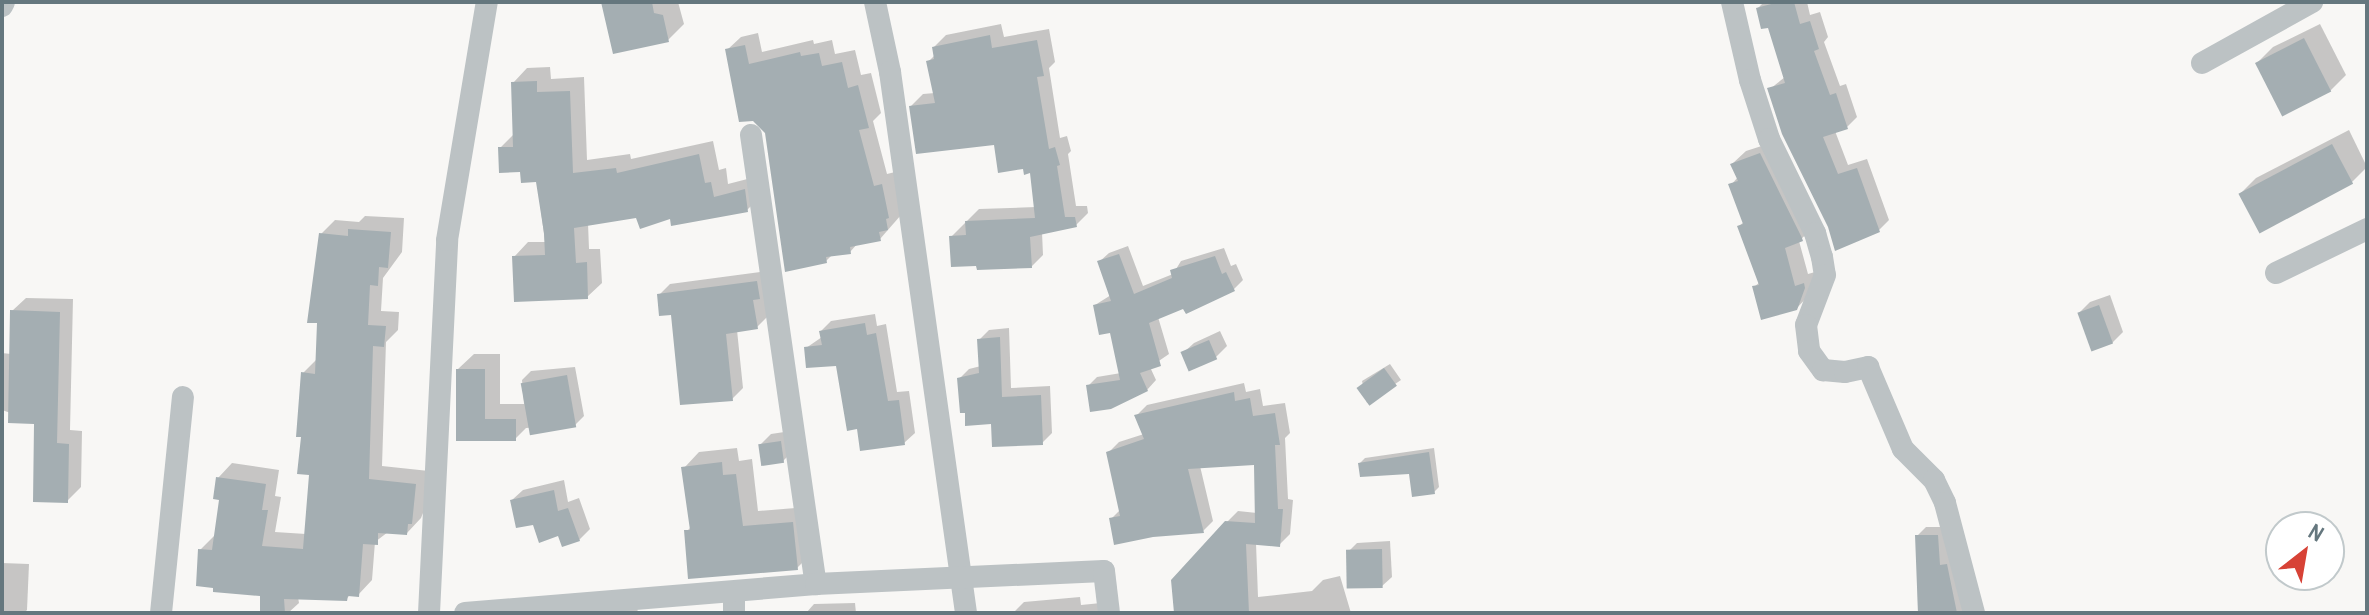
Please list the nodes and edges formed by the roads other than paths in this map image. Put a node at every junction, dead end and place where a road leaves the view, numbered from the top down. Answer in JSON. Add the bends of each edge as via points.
{"nodes":[{"id":1,"x":487,"y":2,"type":"edge"},
{"id":2,"x":875,"y":2,"type":"edge"},
{"id":3,"x":1732,"y":2,"type":"edge"},
{"id":4,"x":2312,"y":2,"type":"edge"},
{"id":5,"x":2202,"y":63,"type":"dead end"},
{"id":6,"x":751,"y":135,"type":"dead end"},
{"id":7,"x":2367,"y":229,"type":"edge"},
{"id":8,"x":2276,"y":273,"type":"dead end"},
{"id":9,"x":183,"y":397,"type":"dead end"},
{"id":10,"x":960,"y":578,"type":"junction"},
{"id":11,"x":816,"y":584,"type":"junction"},
{"id":12,"x":734,"y":602,"type":"edge"},
{"id":13,"x":161,"y":613,"type":"edge"},
{"id":14,"x":429,"y":613,"type":"edge"},
{"id":15,"x":465,"y":613,"type":"edge"},
{"id":16,"x":966,"y":613,"type":"edge"},
{"id":17,"x":1109,"y":613,"type":"edge"},
{"id":18,"x":1974,"y":613,"type":"edge"}],
"edges":[{"from":1,"to":14,"type":"street","via":[[447,240]]},
{"from":2,"to":10,"type":"street","via":[[890,72]]},
{"from":3,"to":18,"type":"street","via":[[1769,139],[1822,257],[1825,275],[1806,325],[1809,351],[1823,370],[1868,367],[1903,449],[1934,480],[1945,503]]},
{"from":4,"to":5,"type":"street"},
{"from":6,"to":11,"type":"street"},
{"from":7,"to":8,"type":"street"},
{"from":9,"to":13,"type":"street"},
{"from":10,"to":11,"type":"street"},
{"from":10,"to":16,"type":"street"},
{"from":10,"to":17,"type":"street","via":[[1104,571]]},
{"from":11,"to":12,"type":"street"},
{"from":12,"to":15,"type":"street"}]}
